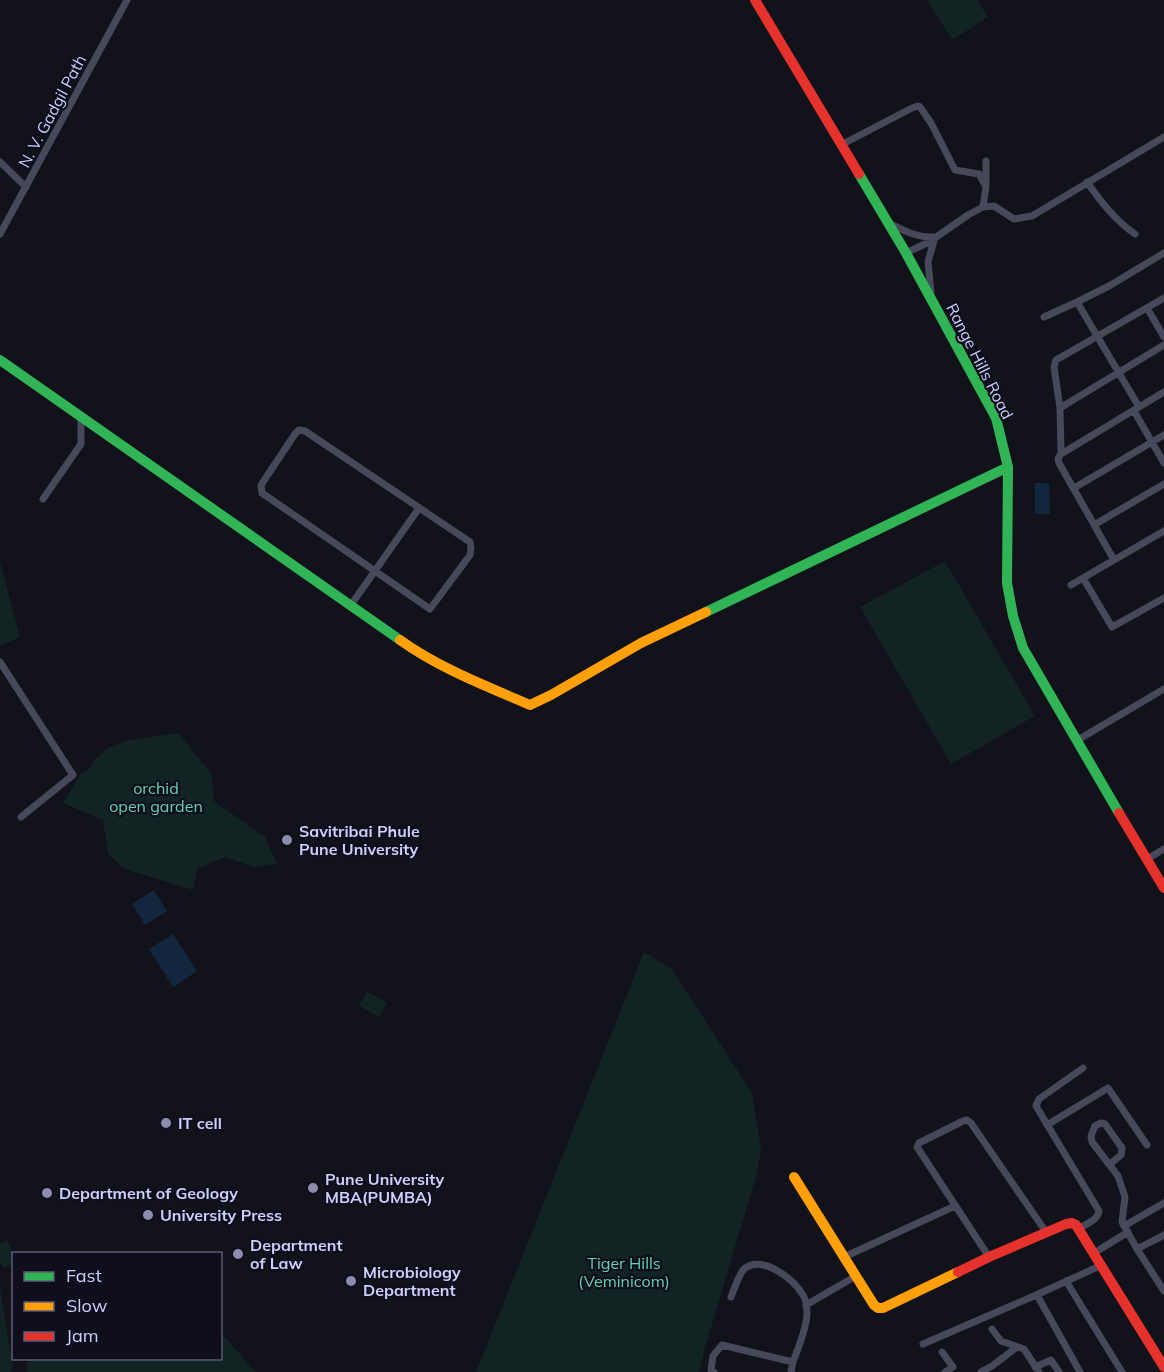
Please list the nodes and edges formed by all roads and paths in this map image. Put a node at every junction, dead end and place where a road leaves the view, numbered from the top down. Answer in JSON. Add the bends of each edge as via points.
{"nodes":[{"id":1,"x":127,"y":0,"type":"edge"},
{"id":2,"x":755,"y":0,"type":"edge"},
{"id":3,"x":1164,"y":137,"type":"edge"},
{"id":4,"x":842,"y":146,"type":"junction"},
{"id":5,"x":986,"y":161,"type":"dead end"},
{"id":6,"x":0,"y":162,"type":"edge"},
{"id":7,"x":1088,"y":182,"type":"junction"},
{"id":8,"x":26,"y":187,"type":"junction"},
{"id":9,"x":986,"y":187,"type":"junction"},
{"id":10,"x":983,"y":207,"type":"junction"},
{"id":11,"x":887,"y":223,"type":"junction"},
{"id":12,"x":0,"y":234,"type":"edge"},
{"id":13,"x":1135,"y":234,"type":"dead end"},
{"id":14,"x":935,"y":237,"type":"junction"},
{"id":15,"x":906,"y":253,"type":"junction"},
{"id":16,"x":1164,"y":253,"type":"edge"},
{"id":17,"x":1164,"y":298,"type":"edge"},
{"id":18,"x":932,"y":301,"type":"junction"},
{"id":19,"x":1077,"y":302,"type":"junction"},
{"id":20,"x":1147,"y":308,"type":"junction"},
{"id":21,"x":1044,"y":316,"type":"dead end"},
{"id":22,"x":1097,"y":336,"type":"junction"},
{"id":23,"x":1164,"y":337,"type":"edge"},
{"id":24,"x":1164,"y":345,"type":"edge"},
{"id":25,"x":0,"y":360,"type":"edge"},
{"id":26,"x":1118,"y":372,"type":"junction"},
{"id":27,"x":1164,"y":392,"type":"edge"},
{"id":28,"x":1060,"y":408,"type":"junction"},
{"id":29,"x":1136,"y":409,"type":"junction"},
{"id":30,"x":81,"y":417,"type":"junction"},
{"id":31,"x":1164,"y":435,"type":"edge"},
{"id":32,"x":1152,"y":442,"type":"junction"},
{"id":33,"x":1061,"y":454,"type":"junction"},
{"id":34,"x":1164,"y":463,"type":"edge"},
{"id":35,"x":1008,"y":467,"type":"junction"},
{"id":36,"x":1164,"y":484,"type":"edge"},
{"id":37,"x":1074,"y":488,"type":"junction"},
{"id":38,"x":43,"y":499,"type":"dead end"},
{"id":39,"x":419,"y":508,"type":"junction"},
{"id":40,"x":1094,"y":525,"type":"junction"},
{"id":41,"x":1164,"y":531,"type":"edge"},
{"id":42,"x":1114,"y":560,"type":"junction"},
{"id":43,"x":374,"y":572,"type":"junction"},
{"id":44,"x":1083,"y":578,"type":"junction"},
{"id":45,"x":1071,"y":585,"type":"dead end"},
{"id":46,"x":1164,"y":598,"type":"edge"},
{"id":47,"x":351,"y":605,"type":"junction"},
{"id":48,"x":0,"y":662,"type":"edge"},
{"id":49,"x":1164,"y":689,"type":"edge"},
{"id":50,"x":1076,"y":741,"type":"junction"},
{"id":51,"x":21,"y":817,"type":"dead end"},
{"id":52,"x":1164,"y":849,"type":"edge"},
{"id":53,"x":1147,"y":859,"type":"junction"},
{"id":54,"x":1164,"y":888,"type":"edge"},
{"id":55,"x":1083,"y":1068,"type":"dead end"},
{"id":56,"x":1047,"y":1125,"type":"junction"},
{"id":57,"x":1148,"y":1145,"type":"dead end"},
{"id":58,"x":1110,"y":1164,"type":"junction"},
{"id":59,"x":794,"y":1177,"type":"dead end"},
{"id":60,"x":1164,"y":1203,"type":"edge"},
{"id":61,"x":955,"y":1206,"type":"junction"},
{"id":62,"x":1078,"y":1229,"type":"junction"},
{"id":63,"x":1126,"y":1229,"type":"junction"},
{"id":64,"x":1046,"y":1232,"type":"junction"},
{"id":65,"x":1164,"y":1235,"type":"edge"},
{"id":66,"x":1137,"y":1249,"type":"junction"},
{"id":67,"x":1099,"y":1250,"type":"dead end"},
{"id":68,"x":844,"y":1257,"type":"junction"},
{"id":69,"x":989,"y":1257,"type":"junction"},
{"id":70,"x":1102,"y":1265,"type":"junction"},
{"id":71,"x":856,"y":1276,"type":"junction"},
{"id":72,"x":1066,"y":1281,"type":"junction"},
{"id":73,"x":1164,"y":1291,"type":"edge"},
{"id":74,"x":1036,"y":1295,"type":"junction"},
{"id":75,"x":731,"y":1298,"type":"dead end"},
{"id":76,"x":806,"y":1305,"type":"junction"},
{"id":77,"x":992,"y":1329,"type":"dead end"},
{"id":78,"x":923,"y":1344,"type":"dead end"},
{"id":79,"x":1017,"y":1347,"type":"junction"},
{"id":80,"x":942,"y":1352,"type":"dead end"},
{"id":81,"x":793,"y":1362,"type":"junction"},
{"id":82,"x":1164,"y":1367,"type":"edge"},
{"id":83,"x":1037,"y":1369,"type":"edge"},
{"id":84,"x":955,"y":1370,"type":"edge"},
{"id":85,"x":714,"y":1372,"type":"edge"},
{"id":86,"x":791,"y":1372,"type":"edge"},
{"id":87,"x":945,"y":1372,"type":"edge"},
{"id":88,"x":981,"y":1372,"type":"edge"},
{"id":89,"x":1059,"y":1372,"type":"edge"},
{"id":90,"x":1080,"y":1372,"type":"edge"},
{"id":91,"x":1122,"y":1372,"type":"edge"}],
"edges":[{"from":1,"to":8,"type":"street","name":"N. V. Gadgil Path"},
{"from":2,"to":4,"type":"street","name":"Range Hills Road"},
{"from":3,"to":7,"type":"street"},
{"from":4,"to":9,"type":"street","via":[[918,106],[932,123],[955,170],[979,174]]},
{"from":4,"to":11,"type":"street","name":"Range Hills Road"},
{"from":5,"to":9,"type":"street"},
{"from":6,"to":8,"type":"street"},
{"from":7,"to":10,"type":"street","via":[[1032,216],[1014,219],[994,206]]},
{"from":7,"to":13,"type":"street","via":[[1104,205]]},
{"from":8,"to":12,"type":"street","name":"N. V. Gadgil Path"},
{"from":9,"to":10,"type":"street"},
{"from":10,"to":14,"type":"street"},
{"from":11,"to":14,"type":"street","via":[[912,235]]},
{"from":11,"to":15,"type":"street","name":"Range Hills Road"},
{"from":14,"to":15,"type":"street"},
{"from":14,"to":18,"type":"street","via":[[928,269]]},
{"from":15,"to":18,"type":"street","name":"Range Hills Road"},
{"from":16,"to":19,"type":"street"},
{"from":17,"to":20,"type":"street"},
{"from":18,"to":35,"type":"street","name":"Range Hills Road","via":[[996,418]]},
{"from":19,"to":21,"type":"street"},
{"from":19,"to":22,"type":"street"},
{"from":20,"to":22,"type":"street"},
{"from":20,"to":23,"type":"street"},
{"from":22,"to":26,"type":"street"},
{"from":22,"to":28,"type":"street","via":[[1056,360]]},
{"from":24,"to":26,"type":"street"},
{"from":25,"to":30,"type":"street"},
{"from":26,"to":28,"type":"street"},
{"from":26,"to":29,"type":"street"},
{"from":27,"to":29,"type":"street"},
{"from":28,"to":33,"type":"street"},
{"from":29,"to":32,"type":"street"},
{"from":29,"to":33,"type":"street"},
{"from":30,"to":38,"type":"street","via":[[81,444]]},
{"from":30,"to":47,"type":"street"},
{"from":31,"to":32,"type":"street"},
{"from":32,"to":34,"type":"street"},
{"from":32,"to":37,"type":"street"},
{"from":33,"to":37,"type":"street","via":[[1059,464]]},
{"from":35,"to":47,"type":"street","via":[[641,644],[530,705],[420,654]]},
{"from":35,"to":50,"type":"street","name":"Range Hills Road","via":[[1007,583],[1012,616],[1023,648]]},
{"from":36,"to":40,"type":"street"},
{"from":37,"to":40,"type":"street"},
{"from":39,"to":43,"type":"street"},
{"from":39,"to":43,"type":"street","via":[[470,542],[470,555],[430,609]]},
{"from":39,"to":43,"type":"street","via":[[305,431],[295,434],[261,486],[262,493]]},
{"from":40,"to":42,"type":"street"},
{"from":41,"to":42,"type":"street"},
{"from":42,"to":44,"type":"street"},
{"from":43,"to":47,"type":"street"},
{"from":44,"to":45,"type":"street"},
{"from":44,"to":46,"type":"street","via":[[1112,627]]},
{"from":48,"to":51,"type":"street","via":[[73,775]]},
{"from":49,"to":50,"type":"street"},
{"from":50,"to":53,"type":"street","name":"Range Hills Road"},
{"from":52,"to":53,"type":"street"},
{"from":53,"to":54,"type":"street","name":"Range Hills Road"},
{"from":55,"to":56,"type":"street","via":[[1038,1101],[1037,1108]]},
{"from":56,"to":57,"type":"street","via":[[1108,1088]]},
{"from":56,"to":62,"type":"street","via":[[1099,1211],[1096,1218]]},
{"from":58,"to":58,"type":"street","via":[[1092,1142],[1095,1126],[1101,1123],[1122,1148],[1122,1155]]},
{"from":58,"to":63,"type":"street","via":[[1125,1197],[1122,1222]]},
{"from":59,"to":68,"type":"street"},
{"from":60,"to":63,"type":"street"},
{"from":61,"to":64,"type":"street","via":[[917,1146],[967,1120]]},
{"from":61,"to":68,"type":"street"},
{"from":61,"to":69,"type":"street"},
{"from":62,"to":64,"type":"street","via":[[1072,1223]]},
{"from":62,"to":70,"type":"street"},
{"from":63,"to":66,"type":"street"},
{"from":63,"to":67,"type":"street"},
{"from":64,"to":69,"type":"street"},
{"from":65,"to":66,"type":"street"},
{"from":66,"to":73,"type":"street"},
{"from":68,"to":71,"type":"street"},
{"from":69,"to":71,"type":"street","via":[[880,1308]]},
{"from":70,"to":72,"type":"street"},
{"from":70,"to":82,"type":"street"},
{"from":71,"to":76,"type":"street"},
{"from":72,"to":74,"type":"street"},
{"from":72,"to":91,"type":"street"},
{"from":74,"to":78,"type":"street"},
{"from":74,"to":90,"type":"street"},
{"from":75,"to":76,"type":"street","via":[[742,1271],[764,1265],[796,1286]]},
{"from":76,"to":81,"type":"street","via":[[807,1321]]},
{"from":77,"to":79,"type":"street","via":[[1001,1341]]},
{"from":79,"to":83,"type":"street","via":[[1023,1349]]},
{"from":79,"to":88,"type":"street"},
{"from":80,"to":84,"type":"street"},
{"from":81,"to":85,"type":"street","via":[[722,1346],[713,1356]]},
{"from":81,"to":86,"type":"street"},
{"from":83,"to":89,"type":"street","via":[[1051,1360]]},
{"from":84,"to":87,"type":"street"}]}
